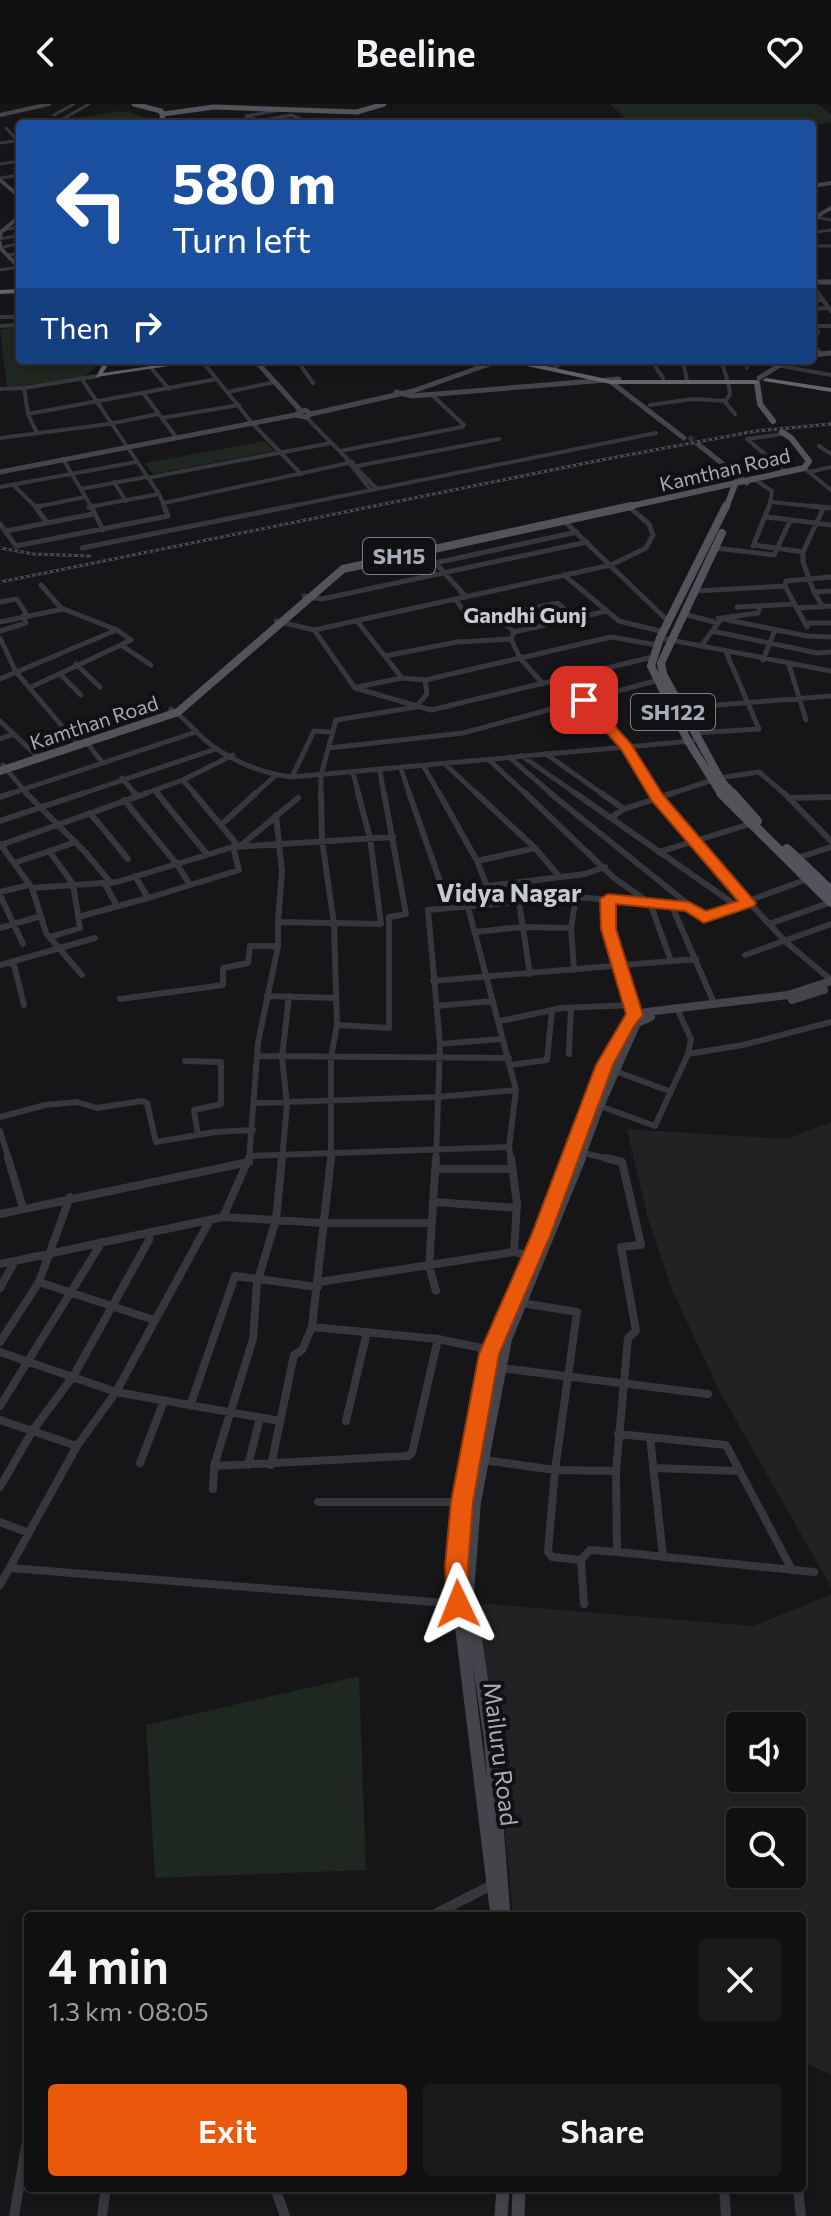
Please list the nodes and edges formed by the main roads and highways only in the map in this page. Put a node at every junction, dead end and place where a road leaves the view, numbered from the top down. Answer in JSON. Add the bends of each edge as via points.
{"nodes":[{"id":1,"x":134,"y":104,"type":"edge"},
{"id":2,"x":382,"y":104,"type":"edge"},
{"id":3,"x":147,"y":105,"type":"edge"},
{"id":4,"x":164,"y":112,"type":"junction"},
{"id":5,"x":164,"y":120,"type":"edge"},
{"id":6,"x":168,"y":120,"type":"edge"},
{"id":7,"x":106,"y":364,"type":"edge"},
{"id":8,"x":181,"y":364,"type":"edge"},
{"id":9,"x":528,"y":364,"type":"edge"},
{"id":10,"x":541,"y":364,"type":"edge"},
{"id":11,"x":610,"y":380,"type":"junction"},
{"id":12,"x":688,"y":380,"type":"junction"},
{"id":13,"x":760,"y":381,"type":"junction"},
{"id":14,"x":831,"y":391,"type":"edge"},
{"id":15,"x":783,"y":434,"type":"road end"},
{"id":16,"x":798,"y":470,"type":"junction"},
{"id":17,"x":744,"y":482,"type":"junction"},
{"id":18,"x":564,"y":520,"type":"junction"},
{"id":19,"x":424,"y":550,"type":"junction"},
{"id":20,"x":661,"y":680,"type":"junction"},
{"id":21,"x":80,"y":744,"type":"junction"},
{"id":22,"x":2,"y":768,"type":"edge"},
{"id":23,"x":715,"y":779,"type":"junction"},
{"id":24,"x":831,"y":891,"type":"edge"},
{"id":25,"x":831,"y":902,"type":"edge"}],
"edges":[{"from":1,"to":3,"type":"main road"},
{"from":2,"to":4,"type":"main road","via":[[357,112],[214,107]]},
{"from":3,"to":4,"type":"main road"},
{"from":4,"to":5,"type":"main road"},
{"from":4,"to":6,"type":"main road"},
{"from":7,"to":8,"type":"highway","via":[[98,376]]},
{"from":9,"to":11,"type":"highway"},
{"from":10,"to":11,"type":"highway"},
{"from":11,"to":12,"type":"highway"},
{"from":11,"to":12,"type":"highway"},
{"from":12,"to":13,"type":"highway"},
{"from":13,"to":13,"type":"main road","name":"Kamthan Road","via":[[761,394],[773,421],[760,406]]},
{"from":13,"to":14,"type":"highway"},
{"from":15,"to":16,"type":"main road","name":"Kamthan Road","via":[[802,459]]},
{"from":16,"to":17,"type":"main road","name":"Kamthan Road","number":"SH15"},
{"from":16,"to":17,"type":"main road","name":"Kamthan Road","number":"SH15"},
{"from":17,"to":18,"type":"main road","name":"Kamthan Road","number":"SH15"},
{"from":17,"to":20,"type":"main road","via":[[661,663]]},
{"from":17,"to":20,"type":"main road","number":"SH122","via":[[653,657],[651,666]]},
{"from":18,"to":19,"type":"main road","name":"Kamthan Road","number":"SH15"},
{"from":18,"to":19,"type":"main road","name":"Kamthan Road","number":"SH15"},
{"from":19,"to":21,"type":"main road","name":"Kamthan Road","number":"SH15","via":[[343,569],[174,710]]},
{"from":20,"to":23,"type":"main road","via":[[681,708]]},
{"from":20,"to":23,"type":"main road","number":"SH122","via":[[688,741]]},
{"from":21,"to":22,"type":"main road","name":"Kamthan Road","number":"SH15"},
{"from":21,"to":22,"type":"main road","name":"Kamthan Road","number":"SH15"},
{"from":23,"to":24,"type":"main road"},
{"from":23,"to":25,"type":"main road","number":"SH122","via":[[750,824]]}]}
